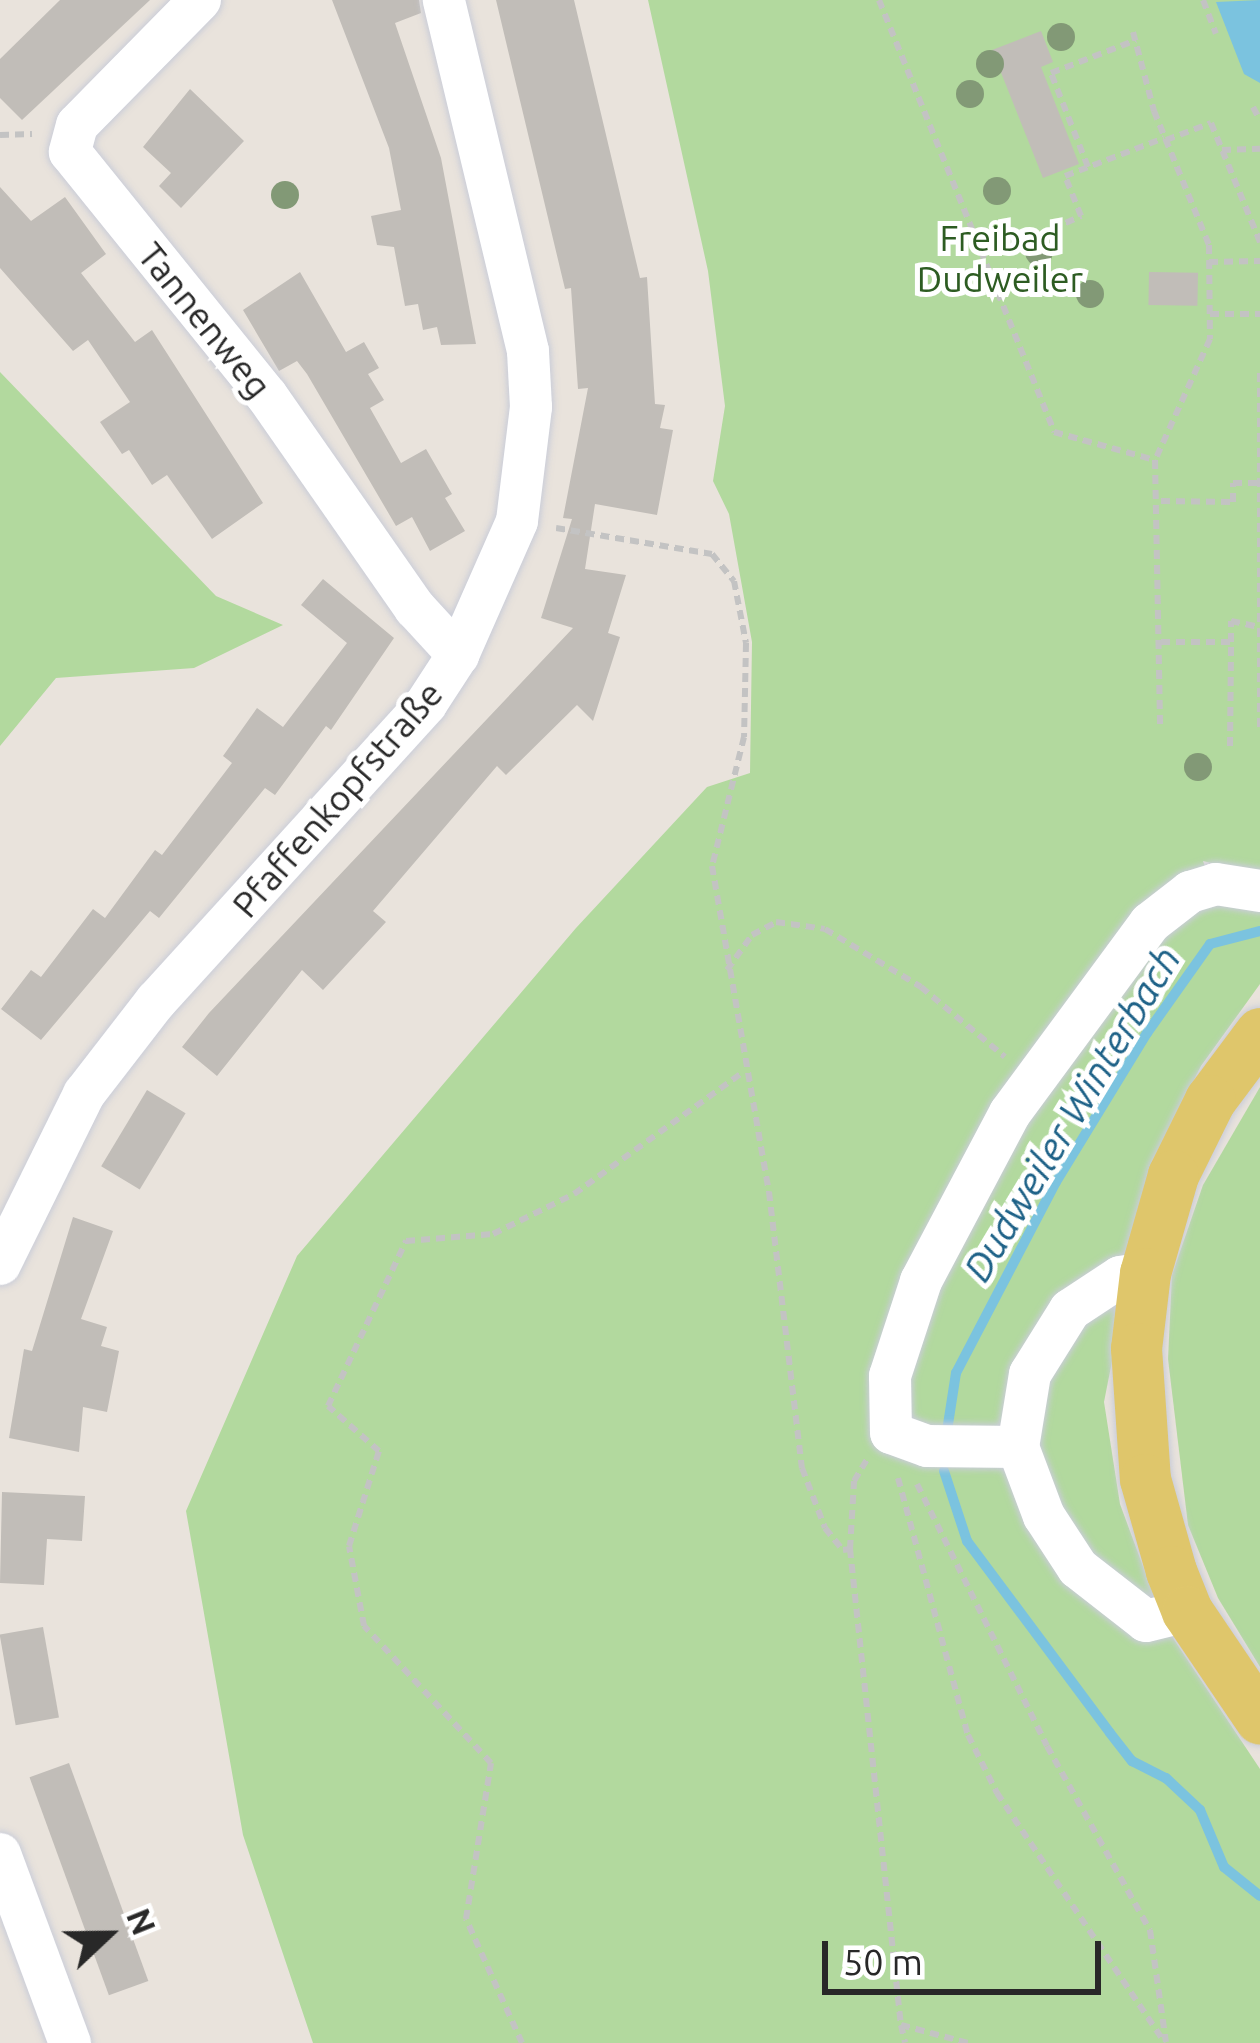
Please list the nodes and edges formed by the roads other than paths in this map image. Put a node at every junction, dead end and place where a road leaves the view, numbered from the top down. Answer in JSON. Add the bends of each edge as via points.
{"nodes":[{"id":1,"x":200,"y":0,"type":"edge"},
{"id":2,"x":444,"y":0,"type":"edge"},
{"id":3,"x":458,"y":655,"type":"junction"},
{"id":4,"x":1260,"y":891,"type":"edge"},
{"id":5,"x":1260,"y":1033,"type":"edge"},
{"id":6,"x":0,"y":1264,"type":"edge"},
{"id":7,"x":1145,"y":1273,"type":"junction"},
{"id":8,"x":1018,"y":1447,"type":"junction"},
{"id":9,"x":1187,"y":1611,"type":"junction"},
{"id":10,"x":1260,"y":1719,"type":"edge"},
{"id":11,"x":0,"y":1854,"type":"edge"},
{"id":12,"x":70,"y":2043,"type":"edge"}],
"edges":[{"from":1,"to":3,"type":"street","name":"Tannenweg","via":[[77,125],[70,152],[267,396],[415,608]]},
{"from":2,"to":3,"type":"street","name":"Pfaffenkopfstraße","via":[[528,351],[531,407],[517,521]]},
{"from":3,"to":6,"type":"street","name":"Pfaffenkopfstraße","via":[[364,778],[156,1001],[84,1094]]},
{"from":4,"to":8,"type":"street","via":[[1203,888],[1150,923],[1027,1089],[921,1281],[890,1376],[891,1432],[927,1446]]},
{"from":5,"to":7,"type":"main road","via":[[1210,1100],[1173,1175]]},
{"from":7,"to":8,"type":"street","via":[[1120,1277],[1070,1310],[1030,1374]]},
{"from":7,"to":9,"type":"main road","via":[[1137,1412],[1159,1534]]},
{"from":8,"to":9,"type":"street","via":[[1044,1516],[1090,1580],[1146,1621]]},
{"from":9,"to":10,"type":"main road"},
{"from":11,"to":12,"type":"street"}]}
